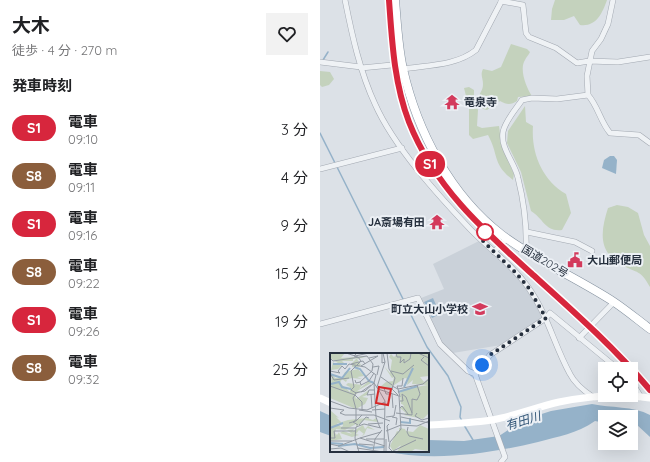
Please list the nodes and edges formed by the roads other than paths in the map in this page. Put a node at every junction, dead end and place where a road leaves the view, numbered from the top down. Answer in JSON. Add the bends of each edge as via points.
{"nodes":[{"id":1,"x":345,"y":0,"type":"edge"},
{"id":2,"x":395,"y":0,"type":"edge"},
{"id":3,"x":501,"y":0,"type":"edge"},
{"id":4,"x":613,"y":0,"type":"edge"},
{"id":5,"x":650,"y":58,"type":"edge"},
{"id":6,"x":589,"y":61,"type":"junction"},
{"id":7,"x":320,"y":62,"type":"edge"},
{"id":8,"x":361,"y":67,"type":"junction"},
{"id":9,"x":402,"y":67,"type":"junction"},
{"id":10,"x":588,"y":95,"type":"junction"},
{"id":11,"x":650,"y":143,"type":"edge"},
{"id":12,"x":402,"y":148,"type":"junction"},
{"id":13,"x":443,"y":166,"type":"junction"},
{"id":14,"x":320,"y":169,"type":"edge"},
{"id":15,"x":426,"y":178,"type":"junction"},
{"id":16,"x":527,"y":232,"type":"junction"},
{"id":17,"x":507,"y":238,"type":"junction"},
{"id":18,"x":526,"y":251,"type":"junction"},
{"id":19,"x":592,"y":251,"type":"dead end"},
{"id":20,"x":494,"y":252,"type":"junction"},
{"id":21,"x":614,"y":302,"type":"junction"},
{"id":22,"x":546,"y":318,"type":"junction"},
{"id":23,"x":320,"y":324,"type":"edge"},
{"id":24,"x":650,"y":329,"type":"edge"},
{"id":25,"x":579,"y":338,"type":"junction"},
{"id":26,"x":609,"y":362,"type":"edge"},
{"id":27,"x":475,"y":374,"type":"junction"},
{"id":28,"x":638,"y":392,"type":"edge"},
{"id":29,"x":593,"y":397,"type":"junction"},
{"id":30,"x":641,"y":397,"type":"junction"},
{"id":31,"x":320,"y":398,"type":"edge"},
{"id":32,"x":650,"y":398,"type":"edge"},
{"id":33,"x":330,"y":403,"type":"edge"},
{"id":34,"x":494,"y":423,"type":"junction"},
{"id":35,"x":429,"y":425,"type":"edge"},
{"id":36,"x":500,"y":462,"type":"edge"}],
"edges":[{"from":1,"to":8,"type":"street"},
{"from":2,"to":9,"type":"highway","name":"国道202号"},
{"from":3,"to":6,"type":"street","via":[[523,5],[526,33],[529,37],[556,48],[577,63]]},
{"from":3,"to":9,"type":"street","via":[[476,50],[471,54],[453,62]]},
{"from":4,"to":6,"type":"street","via":[[608,24],[601,40],[592,50]]},
{"from":5,"to":6,"type":"street","via":[[618,62]]},
{"from":6,"to":10,"type":"street"},
{"from":7,"to":8,"type":"street"},
{"from":8,"to":9,"type":"street"},
{"from":8,"to":12,"type":"street","via":[[375,106]]},
{"from":9,"to":13,"type":"highway","name":"国道202号","via":[[417,118]]},
{"from":10,"to":11,"type":"street","via":[[610,133],[638,135]]},
{"from":10,"to":16,"type":"street","via":[[557,99],[526,98],[504,127],[502,136],[505,149],[518,176]]},
{"from":12,"to":14,"type":"street"},
{"from":12,"to":15,"type":"street"},
{"from":13,"to":15,"type":"street"},
{"from":13,"to":17,"type":"highway","name":"国道202号","via":[[472,205]]},
{"from":15,"to":20,"type":"street","via":[[471,230]]},
{"from":16,"to":18,"type":"street"},
{"from":16,"to":19,"type":"street","via":[[575,242]]},
{"from":17,"to":18,"type":"highway","name":"国道202号"},
{"from":17,"to":20,"type":"street"},
{"from":18,"to":21,"type":"highway","name":"国道202号"},
{"from":20,"to":22,"type":"street","via":[[524,282]]},
{"from":21,"to":24,"type":"highway","name":"国道202号"},
{"from":21,"to":25,"type":"street"},
{"from":22,"to":25,"type":"street","via":[[550,313]]},
{"from":22,"to":27,"type":"street","via":[[490,355]]},
{"from":22,"to":29,"type":"street","via":[[570,374],[582,389]]},
{"from":23,"to":27,"type":"street","via":[[418,298],[440,344],[468,371]]},
{"from":25,"to":26,"type":"street"},
{"from":27,"to":34,"type":"street"},
{"from":28,"to":30,"type":"street"},
{"from":29,"to":30,"type":"main road"},
{"from":29,"to":34,"type":"main road","via":[[560,402]]},
{"from":30,"to":32,"type":"main road"},
{"from":31,"to":33,"type":"main road"},
{"from":34,"to":35,"type":"main road"},
{"from":34,"to":36,"type":"street","via":[[505,457]]}]}
